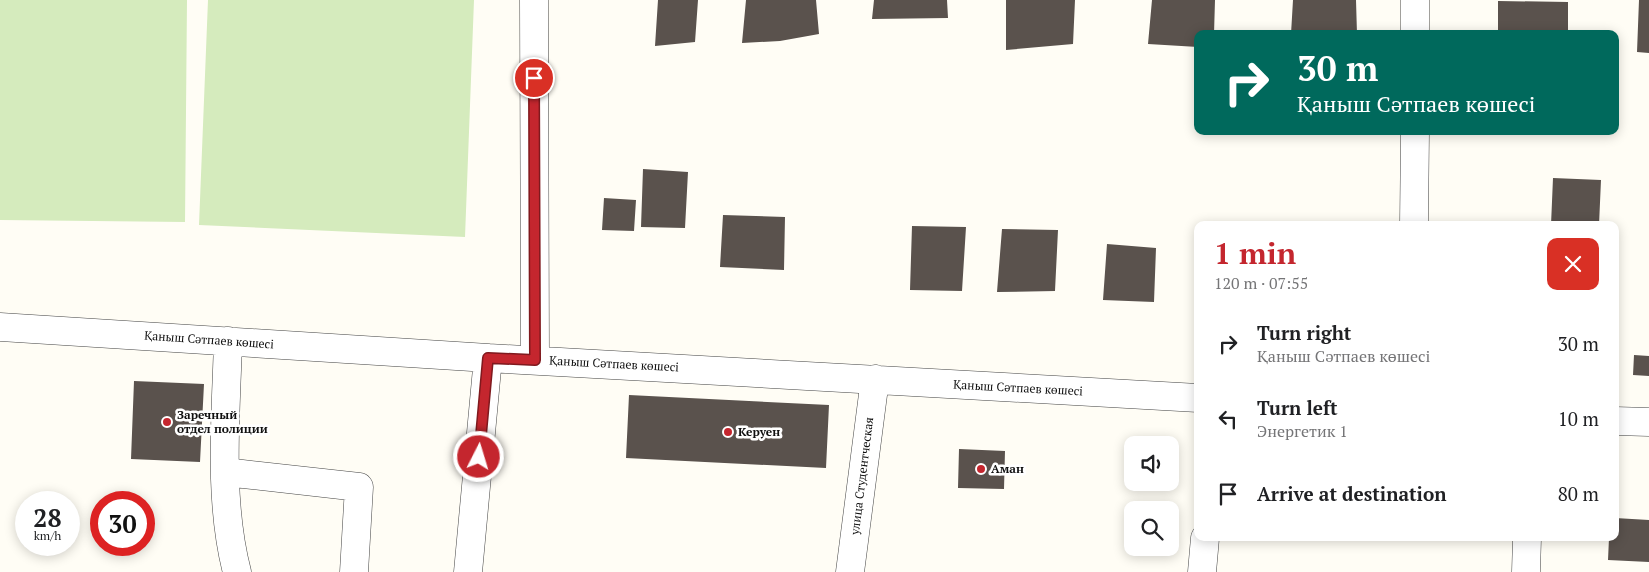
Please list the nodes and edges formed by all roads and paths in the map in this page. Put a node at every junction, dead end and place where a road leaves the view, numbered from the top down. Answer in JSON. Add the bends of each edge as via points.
{"nodes":[{"id":1,"x":534,"y":0,"type":"edge"},
{"id":2,"x":1415,"y":0,"type":"edge"},
{"id":3,"x":1415,"y":30,"type":"edge"},
{"id":4,"x":1415,"y":135,"type":"edge"},
{"id":5,"x":1414,"y":221,"type":"edge"},
{"id":6,"x":0,"y":326,"type":"edge"},
{"id":7,"x":228,"y":341,"type":"junction"},
{"id":8,"x":488,"y":358,"type":"junction"},
{"id":9,"x":535,"y":360,"type":"junction"},
{"id":10,"x":875,"y":380,"type":"junction"},
{"id":11,"x":1194,"y":398,"type":"edge"},
{"id":12,"x":1619,"y":421,"type":"edge"},
{"id":13,"x":1649,"y":422,"type":"edge"},
{"id":14,"x":226,"y":472,"type":"junction"},
{"id":15,"x":1205,"y":541,"type":"edge"},
{"id":16,"x":1526,"y":541,"type":"edge"},
{"id":17,"x":237,"y":572,"type":"edge"},
{"id":18,"x":354,"y":572,"type":"edge"},
{"id":19,"x":468,"y":572,"type":"edge"},
{"id":20,"x":850,"y":572,"type":"edge"},
{"id":21,"x":1202,"y":572,"type":"edge"},
{"id":22,"x":1526,"y":572,"type":"edge"}],
"edges":[{"from":1,"to":9,"type":"street"},
{"from":2,"to":3,"type":"street"},
{"from":4,"to":5,"type":"street"},
{"from":6,"to":7,"type":"street","name":"Қаныш Сәтпаев көшесі"},
{"from":7,"to":8,"type":"street","name":"Қаныш Сәтпаев көшесі"},
{"from":7,"to":14,"type":"street"},
{"from":8,"to":9,"type":"street","name":"Қаныш Сәтпаев көшесі"},
{"from":8,"to":19,"type":"street"},
{"from":9,"to":10,"type":"street","name":"Қаныш Сәтпаев көшесі"},
{"from":10,"to":11,"type":"street","name":"Қаныш Сәтпаев көшесі"},
{"from":10,"to":20,"type":"street","name":"улица Студентческая"},
{"from":12,"to":13,"type":"street"},
{"from":14,"to":17,"type":"street","via":[[228,530]]},
{"from":14,"to":18,"type":"street","via":[[358,487]]},
{"from":15,"to":21,"type":"street"},
{"from":16,"to":22,"type":"street"}]}
